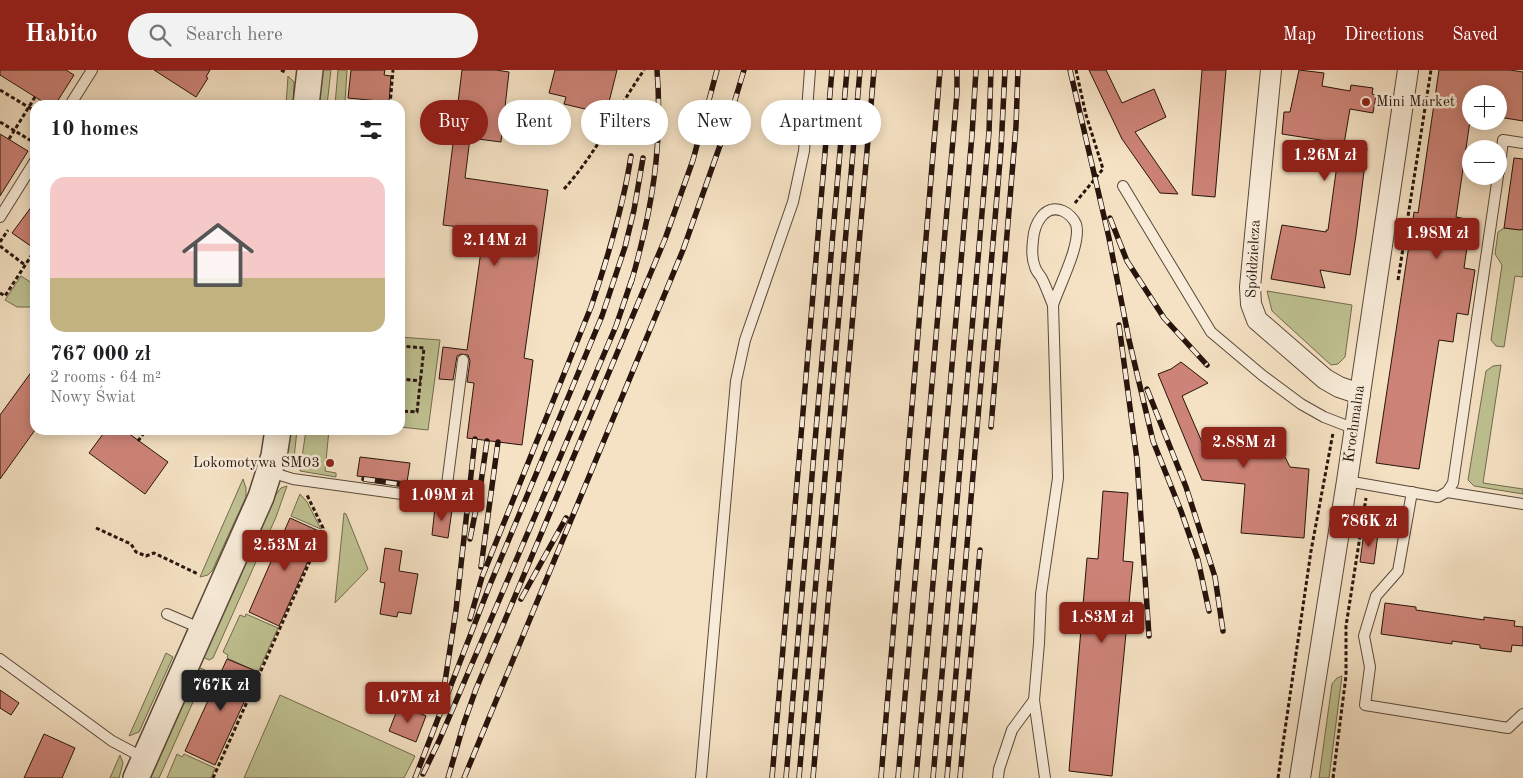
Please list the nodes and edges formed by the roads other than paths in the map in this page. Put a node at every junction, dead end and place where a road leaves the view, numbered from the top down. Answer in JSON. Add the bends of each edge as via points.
{"nodes":[{"id":1,"x":92,"y":70,"type":"edge"},
{"id":2,"x":810,"y":70,"type":"edge"},
{"id":3,"x":1270,"y":70,"type":"edge"},
{"id":4,"x":1408,"y":70,"type":"edge"},
{"id":5,"x":297,"y":71,"type":"edge"},
{"id":6,"x":73,"y":100,"type":"edge"},
{"id":7,"x":305,"y":100,"type":"edge"},
{"id":8,"x":1507,"y":141,"type":"edge"},
{"id":9,"x":1523,"y":143,"type":"edge"},
{"id":10,"x":30,"y":169,"type":"edge"},
{"id":11,"x":1497,"y":185,"type":"edge"},
{"id":12,"x":1123,"y":186,"type":"dead end"},
{"id":13,"x":0,"y":217,"type":"edge"},
{"id":14,"x":1053,"y":306,"type":"junction"},
{"id":15,"x":462,"y":360,"type":"dead end"},
{"id":16,"x":1360,"y":394,"type":"junction"},
{"id":17,"x":1355,"y":429,"type":"junction"},
{"id":18,"x":277,"y":435,"type":"edge"},
{"id":19,"x":270,"y":472,"type":"junction"},
{"id":20,"x":1347,"y":481,"type":"junction"},
{"id":21,"x":1412,"y":492,"type":"junction"},
{"id":22,"x":1447,"y":492,"type":"junction"},
{"id":23,"x":1523,"y":504,"type":"edge"},
{"id":24,"x":168,"y":614,"type":"dead end"},
{"id":25,"x":202,"y":629,"type":"junction"},
{"id":26,"x":0,"y":659,"type":"edge"},
{"id":27,"x":1034,"y":700,"type":"junction"},
{"id":28,"x":1523,"y":714,"type":"edge"},
{"id":29,"x":140,"y":768,"type":"edge"},
{"id":30,"x":701,"y":778,"type":"edge"},
{"id":31,"x":998,"y":778,"type":"edge"},
{"id":32,"x":1045,"y":778,"type":"edge"},
{"id":33,"x":1300,"y":778,"type":"edge"}],
"edges":[{"from":1,"to":6,"type":"lane"},
{"from":2,"to":30,"type":"lane","via":[[804,152],[793,202],[745,340],[736,381]]},
{"from":3,"to":16,"type":"street","name":"Spółdzielcza","via":[[1251,304],[1258,320],[1325,379],[1339,388]]},
{"from":4,"to":16,"type":"street","name":"Krochmalna"},
{"from":5,"to":7,"type":"street"},
{"from":8,"to":9,"type":"lane"},
{"from":10,"to":13,"type":"lane"},
{"from":11,"to":22,"type":"lane","via":[[1453,483]]},
{"from":12,"to":17,"type":"lane","via":[[1211,332],[1301,404]]},
{"from":14,"to":14,"type":"lane","via":[[1071,262],[1076,235],[1076,224],[1067,212],[1057,208],[1042,215],[1033,239],[1034,266]]},
{"from":14,"to":27,"type":"lane","via":[[1058,478],[1040,594]]},
{"from":15,"to":19,"type":"lane","via":[[445,500],[294,479]]},
{"from":16,"to":17,"type":"street","name":"Krochmalna"},
{"from":17,"to":20,"type":"street","name":"Krochmalna"},
{"from":18,"to":19,"type":"street"},
{"from":19,"to":25,"type":"street"},
{"from":20,"to":21,"type":"lane"},
{"from":20,"to":33,"type":"street","name":"Krochmalna"},
{"from":21,"to":22,"type":"lane","via":[[1438,497]]},
{"from":21,"to":28,"type":"lane","via":[[1398,571],[1376,596],[1364,636],[1370,667],[1364,705],[1508,728]]},
{"from":22,"to":23,"type":"lane"},
{"from":24,"to":25,"type":"lane"},
{"from":25,"to":29,"type":"street"},
{"from":26,"to":29,"type":"lane","via":[[112,741]]},
{"from":27,"to":31,"type":"lane","via":[[1012,730]]},
{"from":27,"to":32,"type":"lane"}]}
